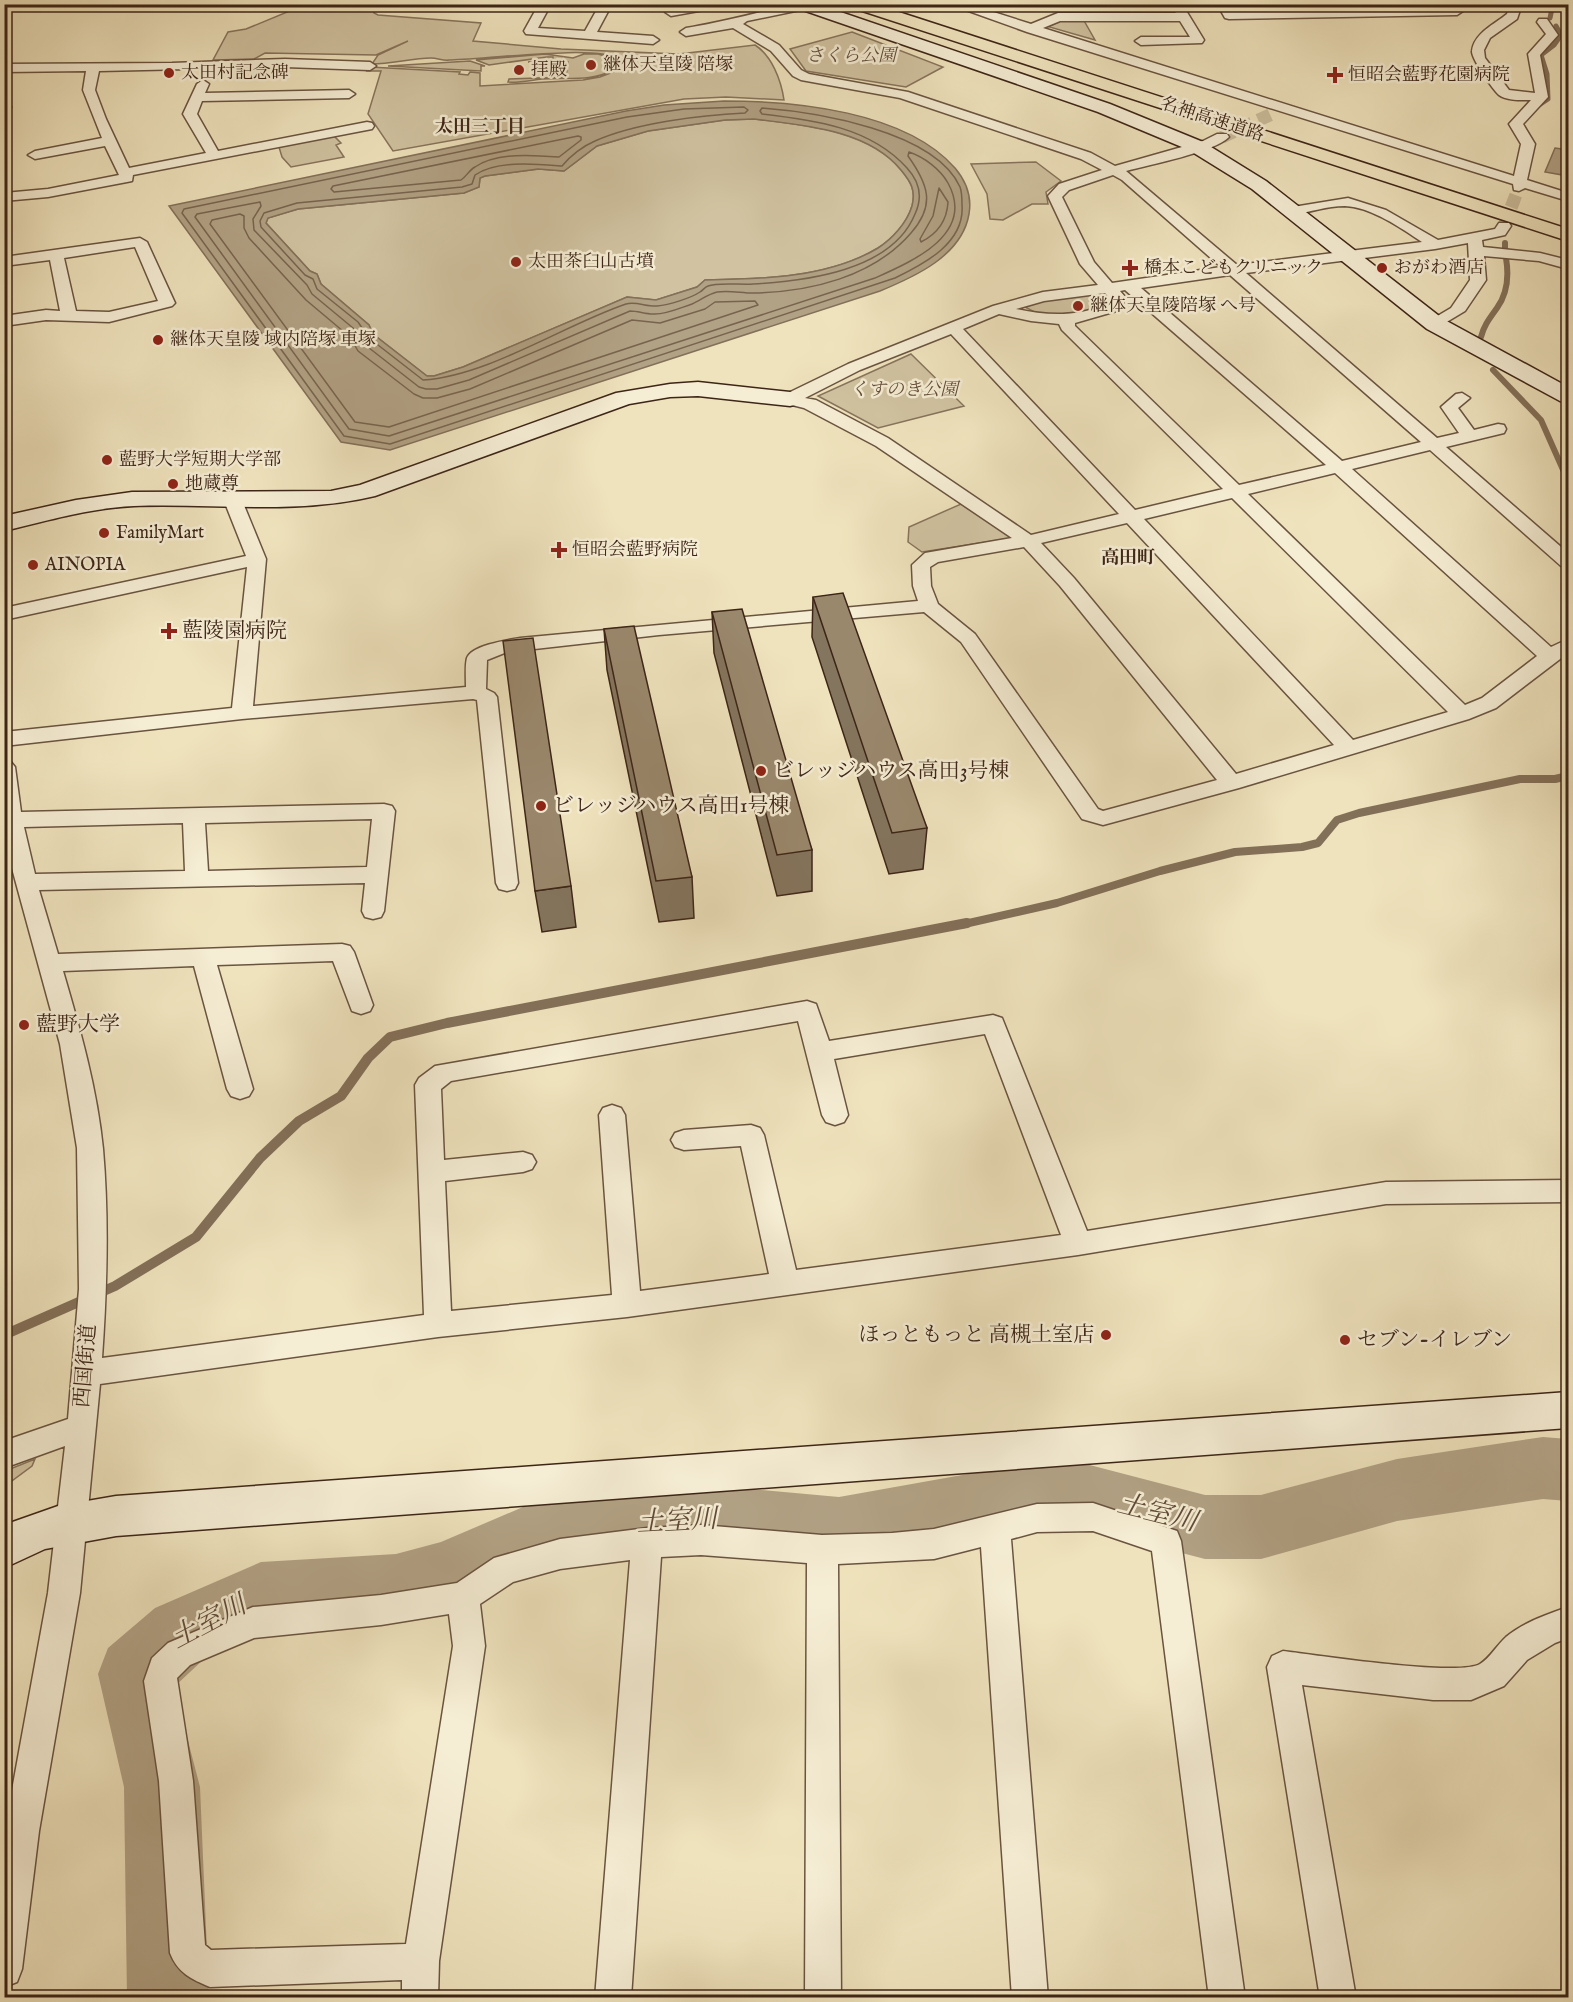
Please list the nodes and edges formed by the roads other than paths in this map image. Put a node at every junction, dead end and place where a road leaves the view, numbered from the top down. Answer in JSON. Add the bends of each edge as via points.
{"nodes":[{"id":1,"x":544,"y":4,"type":"edge"},
{"id":2,"x":606,"y":4,"type":"edge"},
{"id":3,"x":721,"y":4,"type":"edge"},
{"id":4,"x":856,"y":4,"type":"edge"},
{"id":5,"x":907,"y":4,"type":"edge"},
{"id":6,"x":954,"y":4,"type":"edge"},
{"id":7,"x":1176,"y":4,"type":"edge"},
{"id":8,"x":1223,"y":4,"type":"edge"},
{"id":9,"x":1516,"y":4,"type":"edge"},
{"id":10,"x":803,"y":5,"type":"edge"},
{"id":11,"x":672,"y":8,"type":"edge"},
{"id":12,"x":1382,"y":8,"type":"edge"},
{"id":13,"x":1454,"y":8,"type":"edge"},
{"id":14,"x":1183,"y":17,"type":"junction"},
{"id":15,"x":1558,"y":21,"type":"dead end"},
{"id":16,"x":1464,"y":22,"type":"dead end"},
{"id":17,"x":1533,"y":22,"type":"junction"},
{"id":18,"x":735,"y":24,"type":"junction"},
{"id":19,"x":1504,"y":24,"type":"junction"},
{"id":20,"x":1482,"y":25,"type":"dead end"},
{"id":21,"x":665,"y":27,"type":"dead end"},
{"id":22,"x":1031,"y":28,"type":"junction"},
{"id":23,"x":686,"y":32,"type":"dead end"},
{"id":24,"x":589,"y":36,"type":"junction"},
{"id":25,"x":653,"y":40,"type":"dead end"},
{"id":26,"x":1141,"y":41,"type":"dead end"},
{"id":27,"x":211,"y":66,"type":"junction"},
{"id":28,"x":370,"y":66,"type":"dead end"},
{"id":29,"x":4,"y":68,"type":"edge"},
{"id":30,"x":93,"y":68,"type":"junction"},
{"id":31,"x":340,"y":80,"type":"junction"},
{"id":32,"x":349,"y":94,"type":"dead end"},
{"id":33,"x":198,"y":97,"type":"junction"},
{"id":34,"x":1542,"y":97,"type":"junction"},
{"id":35,"x":367,"y":126,"type":"dead end"},
{"id":36,"x":1222,"y":137,"type":"tunnel mouth"},
{"id":37,"x":109,"y":141,"type":"junction"},
{"id":38,"x":1196,"y":146,"type":"junction"},
{"id":39,"x":35,"y":155,"type":"dead end"},
{"id":40,"x":214,"y":156,"type":"junction"},
{"id":41,"x":1115,"y":170,"type":"junction"},
{"id":42,"x":124,"y":173,"type":"junction"},
{"id":43,"x":1520,"y":185,"type":"junction"},
{"id":44,"x":4,"y":197,"type":"edge"},
{"id":45,"x":1569,"y":197,"type":"edge"},
{"id":46,"x":1293,"y":211,"type":"junction"},
{"id":47,"x":1569,"y":215,"type":"edge"},
{"id":48,"x":1504,"y":226,"type":"tunnel mouth"},
{"id":49,"x":1569,"y":235,"type":"edge"},
{"id":50,"x":1436,"y":245,"type":"junction"},
{"id":51,"x":1478,"y":247,"type":"junction"},
{"id":52,"x":56,"y":255,"type":"junction"},
{"id":53,"x":1347,"y":256,"type":"junction"},
{"id":54,"x":4,"y":262,"type":"edge"},
{"id":55,"x":1569,"y":265,"type":"edge"},
{"id":56,"x":1233,"y":270,"type":"junction"},
{"id":57,"x":1130,"y":286,"type":"junction"},
{"id":58,"x":1108,"y":288,"type":"junction"},
{"id":59,"x":998,"y":309,"type":"junction"},
{"id":60,"x":69,"y":315,"type":"junction"},
{"id":61,"x":1066,"y":319,"type":"junction"},
{"id":62,"x":4,"y":321,"type":"edge"},
{"id":63,"x":1435,"y":324,"type":"junction"},
{"id":64,"x":953,"y":327,"type":"junction"},
{"id":65,"x":1569,"y":396,"type":"edge"},
{"id":66,"x":1462,"y":398,"type":"dead end"},
{"id":67,"x":790,"y":399,"type":"junction"},
{"id":68,"x":1498,"y":429,"type":"dead end"},
{"id":69,"x":1469,"y":435,"type":"junction"},
{"id":70,"x":1435,"y":443,"type":"junction"},
{"id":71,"x":1339,"y":467,"type":"junction"},
{"id":72,"x":1237,"y":491,"type":"junction"},
{"id":73,"x":232,"y":498,"type":"junction"},
{"id":74,"x":1131,"y":517,"type":"junction"},
{"id":75,"x":4,"y":524,"type":"edge"},
{"id":76,"x":1029,"y":541,"type":"junction"},
{"id":77,"x":257,"y":559,"type":"junction"},
{"id":78,"x":1569,"y":562,"type":"edge"},
{"id":79,"x":929,"y":606,"type":"junction"},
{"id":80,"x":4,"y":614,"type":"edge"},
{"id":81,"x":1569,"y":645,"type":"edge"},
{"id":82,"x":1549,"y":656,"type":"junction"},
{"id":83,"x":476,"y":692,"type":"junction"},
{"id":84,"x":242,"y":713,"type":"junction"},
{"id":85,"x":1462,"y":714,"type":"junction"},
{"id":86,"x":4,"y":739,"type":"edge"},
{"id":87,"x":1349,"y":748,"type":"junction"},
{"id":88,"x":4,"y":767,"type":"edge"},
{"id":89,"x":1231,"y":783,"type":"junction"},
{"id":90,"x":194,"y":817,"type":"junction"},
{"id":91,"x":11,"y":820,"type":"junction"},
{"id":92,"x":377,"y":876,"type":"junction"},
{"id":93,"x":197,"y":879,"type":"junction"},
{"id":94,"x":26,"y":882,"type":"junction"},
{"id":95,"x":507,"y":883,"type":"dead end"},
{"id":96,"x":373,"y":911,"type":"dead end"},
{"id":97,"x":203,"y":957,"type":"junction"},
{"id":98,"x":48,"y":963,"type":"junction"},
{"id":99,"x":361,"y":1005,"type":"dead end"},
{"id":100,"x":820,"y":1052,"type":"junction"},
{"id":101,"x":240,"y":1089,"type":"dead end"},
{"id":102,"x":612,"y":1115,"type":"dead end"},
{"id":103,"x":835,"y":1115,"type":"dead end"},
{"id":104,"x":684,"y":1140,"type":"dead end"},
{"id":105,"x":523,"y":1162,"type":"dead end"},
{"id":106,"x":431,"y":1172,"type":"junction"},
{"id":107,"x":1569,"y":1191,"type":"edge"},
{"id":108,"x":1078,"y":1244,"type":"junction"},
{"id":109,"x":785,"y":1284,"type":"junction"},
{"id":110,"x":627,"y":1305,"type":"junction"},
{"id":111,"x":438,"y":1325,"type":"junction"},
{"id":112,"x":85,"y":1373,"type":"junction"},
{"id":113,"x":1569,"y":1410,"type":"edge"},
{"id":114,"x":81,"y":1428,"type":"junction"},
{"id":115,"x":4,"y":1455,"type":"edge"},
{"id":116,"x":72,"y":1522,"type":"junction"},
{"id":117,"x":995,"y":1527,"type":"junction"},
{"id":118,"x":647,"y":1543,"type":"junction"},
{"id":119,"x":4,"y":1548,"type":"edge"},
{"id":120,"x":822,"y":1550,"type":"junction"},
{"id":121,"x":463,"y":1597,"type":"junction"},
{"id":122,"x":1569,"y":1623,"type":"edge"},
{"id":123,"x":421,"y":1961,"type":"junction"},
{"id":124,"x":4,"y":1969,"type":"edge"},
{"id":125,"x":420,"y":1998,"type":"edge"},
{"id":126,"x":613,"y":1998,"type":"edge"},
{"id":127,"x":823,"y":1998,"type":"edge"},
{"id":128,"x":1030,"y":1998,"type":"edge"},
{"id":129,"x":1227,"y":1998,"type":"edge"},
{"id":130,"x":1338,"y":1998,"type":"edge"}],
"edges":[{"from":1,"to":24,"type":"street","via":[[531,31]]},
{"from":2,"to":24,"type":"street"},
{"from":3,"to":11,"type":"street"},
{"from":4,"to":49,"type":"highway","name":"名神高速道路"},
{"from":5,"to":47,"type":"highway","name":"名神高速道路"},
{"from":6,"to":22,"type":"street"},
{"from":7,"to":14,"type":"street"},
{"from":8,"to":12,"type":"street","via":[[1229,15]]},
{"from":9,"to":19,"type":"street","via":[[1513,16]]},
{"from":10,"to":18,"type":"street","via":[[743,18]]},
{"from":10,"to":38,"type":"street","via":[[1104,108]]},
{"from":11,"to":21,"type":"street"},
{"from":12,"to":13,"type":"street"},
{"from":13,"to":16,"type":"street"},
{"from":14,"to":22,"type":"street","via":[[1053,14]]},
{"from":14,"to":26,"type":"street","via":[[1198,40]]},
{"from":15,"to":17,"type":"street"},
{"from":17,"to":19,"type":"street"},
{"from":17,"to":34,"type":"street","via":[[1552,35],[1534,54]]},
{"from":18,"to":23,"type":"street"},
{"from":18,"to":41,"type":"street","via":[[775,48],[805,77],[903,95],[1086,156]]},
{"from":19,"to":20,"type":"street"},
{"from":19,"to":34,"type":"street","via":[[1485,36],[1478,50],[1479,58],[1504,93]]},
{"from":22,"to":43,"type":"street"},
{"from":24,"to":25,"type":"street"},
{"from":27,"to":30,"type":"street"},
{"from":27,"to":31,"type":"street","via":[[285,63]]},
{"from":27,"to":33,"type":"street"},
{"from":28,"to":31,"type":"street"},
{"from":29,"to":30,"type":"street"},
{"from":30,"to":37,"type":"street","via":[[89,90]]},
{"from":31,"to":32,"type":"street"},
{"from":31,"to":33,"type":"street"},
{"from":33,"to":40,"type":"street","via":[[190,114]]},
{"from":34,"to":43,"type":"street","via":[[1516,124],[1528,144]]},
{"from":35,"to":40,"type":"street"},
{"from":36,"to":38,"type":"street"},
{"from":37,"to":39,"type":"street"},
{"from":37,"to":42,"type":"street"},
{"from":38,"to":41,"type":"street"},
{"from":38,"to":46,"type":"street","via":[[1224,161]]},
{"from":40,"to":42,"type":"street"},
{"from":41,"to":56,"type":"street"},
{"from":41,"to":58,"type":"street","via":[[1064,187],[1055,196],[1087,264]]},
{"from":42,"to":44,"type":"street","via":[[126,178]]},
{"from":43,"to":45,"type":"street"},
{"from":46,"to":50,"type":"street","via":[[1347,202],[1388,216]]},
{"from":46,"to":53,"type":"street"},
{"from":48,"to":51,"type":"street"},
{"from":50,"to":51,"type":"street"},
{"from":50,"to":53,"type":"street"},
{"from":51,"to":55,"type":"street"},
{"from":51,"to":63,"type":"street","via":[[1478,280],[1456,311]]},
{"from":52,"to":54,"type":"street"},
{"from":52,"to":60,"type":"street"},
{"from":52,"to":60,"type":"street","via":[[140,242],[167,303],[109,317]]},
{"from":53,"to":56,"type":"street"},
{"from":53,"to":63,"type":"street"},
{"from":56,"to":57,"type":"street"},
{"from":56,"to":70,"type":"street"},
{"from":57,"to":58,"type":"street"},
{"from":57,"to":71,"type":"street"},
{"from":58,"to":59,"type":"street","via":[[1043,297]]},
{"from":58,"to":61,"type":"street","via":[[1118,298],[1115,307],[1092,317]]},
{"from":59,"to":61,"type":"street"},
{"from":59,"to":64,"type":"street"},
{"from":60,"to":62,"type":"street"},
{"from":61,"to":72,"type":"street","via":[[1068,327]]},
{"from":63,"to":65,"type":"street"},
{"from":64,"to":67,"type":"street","via":[[854,367]]},
{"from":64,"to":74,"type":"street"},
{"from":66,"to":69,"type":"street","via":[[1449,407]]},
{"from":67,"to":73,"type":"street","via":[[698,389],[624,398],[366,491],[331,498]]},
{"from":67,"to":76,"type":"street","via":[[810,404],[882,442]]},
{"from":68,"to":69,"type":"street"},
{"from":69,"to":70,"type":"street"},
{"from":70,"to":71,"type":"street"},
{"from":70,"to":78,"type":"street"},
{"from":71,"to":72,"type":"street"},
{"from":71,"to":82,"type":"street"},
{"from":72,"to":74,"type":"street"},
{"from":72,"to":85,"type":"street"},
{"from":73,"to":75,"type":"street","via":[[106,502]]},
{"from":73,"to":77,"type":"street"},
{"from":74,"to":76,"type":"street"},
{"from":74,"to":87,"type":"street"},
{"from":76,"to":79,"type":"street","via":[[932,557],[921,565],[922,586]]},
{"from":76,"to":89,"type":"street"},
{"from":77,"to":80,"type":"street"},
{"from":77,"to":84,"type":"street"},
{"from":79,"to":83,"type":"street","via":[[732,621],[504,647],[483,652],[477,658]]},
{"from":79,"to":89,"type":"street","via":[[968,638],[1090,814],[1103,818]]},
{"from":81,"to":82,"type":"street"},
{"from":82,"to":85,"type":"street","via":[[1489,703]]},
{"from":83,"to":84,"type":"street"},
{"from":83,"to":95,"type":"street","via":[[487,697]]},
{"from":84,"to":86,"type":"street"},
{"from":85,"to":87,"type":"street"},
{"from":87,"to":89,"type":"street"},
{"from":88,"to":91,"type":"street","name":"西国街道"},
{"from":90,"to":91,"type":"street"},
{"from":90,"to":92,"type":"street","via":[[384,811]]},
{"from":90,"to":93,"type":"street"},
{"from":91,"to":94,"type":"street","name":"西国街道"},
{"from":92,"to":93,"type":"street"},
{"from":92,"to":96,"type":"street"},
{"from":93,"to":94,"type":"street"},
{"from":94,"to":98,"type":"street","name":"西国街道"},
{"from":97,"to":98,"type":"street"},
{"from":97,"to":99,"type":"street","via":[[342,952]]},
{"from":97,"to":101,"type":"street"},
{"from":98,"to":112,"type":"street","name":"西国街道","via":[[72,1044],[90,1148],[93,1289]]},
{"from":100,"to":103,"type":"street"},
{"from":100,"to":106,"type":"street","via":[[807,1010],[444,1073],[428,1085]]},
{"from":100,"to":108,"type":"street","via":[[993,1024]]},
{"from":102,"to":110,"type":"street"},
{"from":104,"to":109,"type":"street","via":[[751,1135]]},
{"from":105,"to":106,"type":"street"},
{"from":106,"to":111,"type":"street"},
{"from":107,"to":108,"type":"street","via":[[1386,1193]]},
{"from":108,"to":109,"type":"street"},
{"from":109,"to":110,"type":"street"},
{"from":110,"to":111,"type":"street"},
{"from":111,"to":112,"type":"street"},
{"from":112,"to":114,"type":"street","name":"西国街道"},
{"from":113,"to":116,"type":"street","via":[[152,1513]]},
{"from":114,"to":115,"type":"street"},
{"from":114,"to":116,"type":"street","name":"西国街道"},
{"from":116,"to":119,"type":"street","via":[[37,1532]]},
{"from":116,"to":124,"type":"street","name":"西国街道"},
{"from":117,"to":120,"type":"street","via":[[934,1544]]},
{"from":117,"to":128,"type":"street"},
{"from":117,"to":129,"type":"street","via":[[1037,1518],[1093,1517],[1166,1541]]},
{"from":118,"to":120,"type":"street","via":[[701,1540]]},
{"from":118,"to":121,"type":"street","via":[[560,1554],[505,1569]]},
{"from":118,"to":126,"type":"street"},
{"from":120,"to":127,"type":"street"},
{"from":121,"to":123,"type":"street","via":[[470,1646]]},
{"from":121,"to":123,"type":"street","via":[[253,1623],[179,1654],[164,1669],[160,1681],[176,1781],[188,1953],[210,1968]]},
{"from":122,"to":130,"type":"street","via":[[1529,1640],[1493,1675],[1471,1684],[1432,1684],[1283,1667]]},
{"from":123,"to":125,"type":"street"}]}
